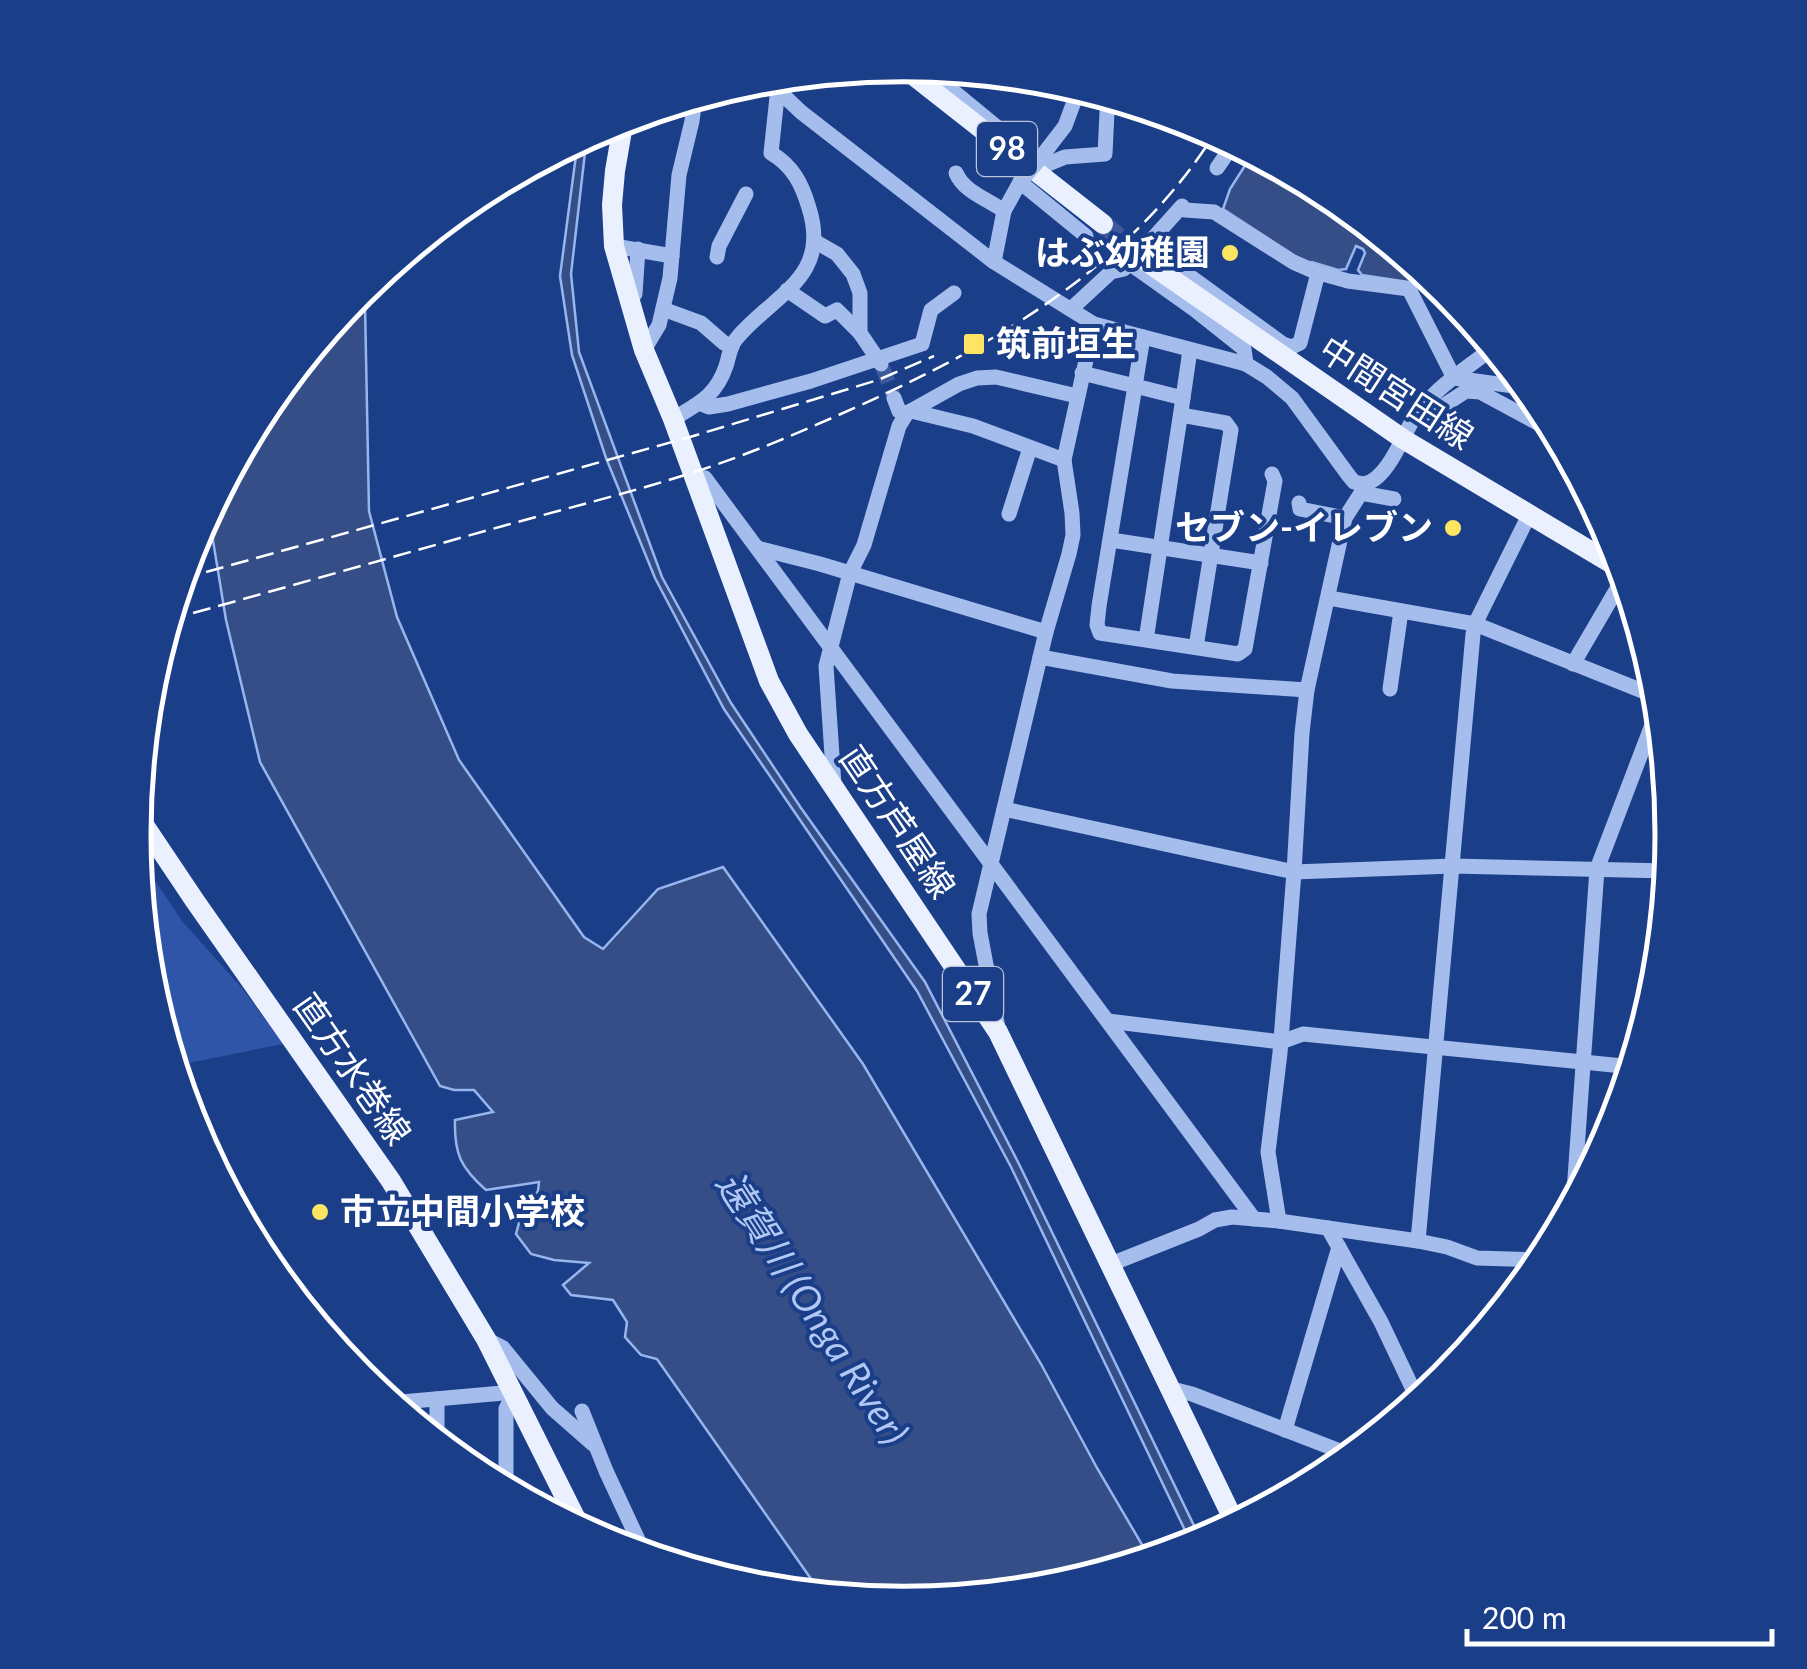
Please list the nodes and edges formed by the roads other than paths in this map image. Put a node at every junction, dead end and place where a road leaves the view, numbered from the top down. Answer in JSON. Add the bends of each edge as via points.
{"nodes":[{"id":1,"x":921,"y":83,"type":"edge"},
{"id":2,"x":944,"y":84,"type":"edge"},
{"id":3,"x":781,"y":94,"type":"joint"},
{"id":4,"x":1073,"y":102,"type":"edge"},
{"id":5,"x":1107,"y":112,"type":"dead end"},
{"id":6,"x":693,"y":113,"type":"edge"},
{"id":7,"x":620,"y":138,"type":"edge"},
{"id":8,"x":1226,"y":156,"type":"edge"},
{"id":9,"x":1038,"y":162,"type":"junction"},
{"id":10,"x":1218,"y":168,"type":"dead end"},
{"id":11,"x":956,"y":173,"type":"dead end"},
{"id":12,"x":1020,"y":182,"type":"junction"},
{"id":13,"x":746,"y":194,"type":"dead end"},
{"id":14,"x":1004,"y":211,"type":"junction"},
{"id":15,"x":1095,"y":230,"type":"joint"},
{"id":16,"x":816,"y":242,"type":"junction"},
{"id":17,"x":614,"y":246,"type":"junction"},
{"id":18,"x":638,"y":250,"type":"junction"},
{"id":19,"x":1139,"y":255,"type":"junction"},
{"id":20,"x":672,"y":256,"type":"junction"},
{"id":21,"x":717,"y":256,"type":"dead end"},
{"id":22,"x":994,"y":262,"type":"junction"},
{"id":23,"x":1318,"y":273,"type":"junction"},
{"id":24,"x":788,"y":290,"type":"junction"},
{"id":25,"x":635,"y":294,"type":"dead end"},
{"id":26,"x":954,"y":294,"type":"dead end"},
{"id":27,"x":663,"y":309,"type":"junction"},
{"id":28,"x":1070,"y":309,"type":"junction"},
{"id":29,"x":1094,"y":324,"type":"junction"},
{"id":30,"x":860,"y":333,"type":"junction"},
{"id":31,"x":1143,"y":338,"type":"junction"},
{"id":32,"x":732,"y":346,"type":"junction"},
{"id":33,"x":644,"y":350,"type":"junction"},
{"id":34,"x":1190,"y":350,"type":"junction"},
{"id":35,"x":1482,"y":355,"type":"edge"},
{"id":36,"x":880,"y":363,"type":"junction"},
{"id":37,"x":1246,"y":364,"type":"junction"},
{"id":38,"x":1082,"y":373,"type":"junction"},
{"id":39,"x":1454,"y":378,"type":"junction"},
{"id":40,"x":1506,"y":385,"type":"edge"},
{"id":41,"x":1135,"y":386,"type":"junction"},
{"id":42,"x":1077,"y":396,"type":"junction"},
{"id":43,"x":894,"y":398,"type":"tunnel mouth"},
{"id":44,"x":699,"y":403,"type":"junction"},
{"id":45,"x":1182,"y":406,"type":"junction"},
{"id":46,"x":909,"y":412,"type":"junction"},
{"id":47,"x":1418,"y":412,"type":"junction"},
{"id":48,"x":673,"y":419,"type":"junction"},
{"id":49,"x":1530,"y":419,"type":"edge"},
{"id":50,"x":1402,"y":439,"type":"junction"},
{"id":51,"x":1030,"y":448,"type":"junction"},
{"id":52,"x":1064,"y":460,"type":"junction"},
{"id":53,"x":1272,"y":474,"type":"dead end"},
{"id":54,"x":694,"y":476,"type":"junction"},
{"id":55,"x":1362,"y":488,"type":"junction"},
{"id":56,"x":1394,"y":499,"type":"dead end"},
{"id":57,"x":1299,"y":502,"type":"dead end"},
{"id":58,"x":1009,"y":514,"type":"dead end"},
{"id":59,"x":1529,"y":515,"type":"junction"},
{"id":60,"x":1345,"y":518,"type":"junction"},
{"id":61,"x":1111,"y":540,"type":"junction"},
{"id":62,"x":1160,"y":547,"type":"junction"},
{"id":63,"x":757,"y":548,"type":"junction"},
{"id":64,"x":1601,"y":554,"type":"edge"},
{"id":65,"x":1211,"y":555,"type":"junction"},
{"id":66,"x":1260,"y":563,"type":"junction"},
{"id":67,"x":850,"y":573,"type":"junction"},
{"id":68,"x":1611,"y":581,"type":"edge"},
{"id":69,"x":1328,"y":598,"type":"junction"},
{"id":70,"x":1401,"y":612,"type":"junction"},
{"id":71,"x":1475,"y":624,"type":"junction"},
{"id":72,"x":1046,"y":632,"type":"junction"},
{"id":73,"x":1146,"y":640,"type":"junction"},
{"id":74,"x":830,"y":646,"type":"junction"},
{"id":75,"x":1196,"y":648,"type":"junction"},
{"id":76,"x":1040,"y":657,"type":"junction"},
{"id":77,"x":1573,"y":664,"type":"junction"},
{"id":78,"x":1390,"y":689,"type":"dead end"},
{"id":79,"x":1307,"y":690,"type":"junction"},
{"id":80,"x":1642,"y":693,"type":"edge"},
{"id":81,"x":1648,"y":732,"type":"edge"},
{"id":82,"x":832,"y":734,"type":"junction"},
{"id":83,"x":806,"y":746,"type":"junction"},
{"id":84,"x":834,"y":785,"type":"junction"},
{"id":85,"x":1004,"y":809,"type":"junction"},
{"id":86,"x":151,"y":835,"type":"edge"},
{"id":87,"x":991,"y":862,"type":"junction"},
{"id":88,"x":1453,"y":866,"type":"junction"},
{"id":89,"x":1597,"y":869,"type":"junction"},
{"id":90,"x":1655,"y":871,"type":"edge"},
{"id":91,"x":1294,"y":872,"type":"junction"},
{"id":92,"x":1108,"y":1021,"type":"junction"},
{"id":93,"x":998,"y":1032,"type":"junction"},
{"id":94,"x":1281,"y":1042,"type":"junction"},
{"id":95,"x":1437,"y":1046,"type":"junction"},
{"id":96,"x":1583,"y":1062,"type":"junction"},
{"id":97,"x":1619,"y":1065,"type":"edge"},
{"id":98,"x":1575,"y":1172,"type":"edge"},
{"id":99,"x":1254,"y":1219,"type":"junction"},
{"id":100,"x":1279,"y":1221,"type":"junction"},
{"id":101,"x":1328,"y":1228,"type":"junction"},
{"id":102,"x":1418,"y":1241,"type":"junction"},
{"id":103,"x":1339,"y":1248,"type":"junction"},
{"id":104,"x":1524,"y":1259,"type":"edge"},
{"id":105,"x":1111,"y":1264,"type":"junction"},
{"id":106,"x":486,"y":1339,"type":"junction"},
{"id":107,"x":1412,"y":1388,"type":"edge"},
{"id":108,"x":1172,"y":1389,"type":"junction"},
{"id":109,"x":514,"y":1392,"type":"junction"},
{"id":110,"x":437,"y":1398,"type":"junction"},
{"id":111,"x":410,"y":1401,"type":"edge"},
{"id":112,"x":582,"y":1411,"type":"dead end"},
{"id":113,"x":436,"y":1423,"type":"edge"},
{"id":114,"x":1285,"y":1430,"type":"junction"},
{"id":115,"x":596,"y":1447,"type":"junction"},
{"id":116,"x":1336,"y":1449,"type":"edge"},
{"id":117,"x":506,"y":1473,"type":"edge"},
{"id":118,"x":571,"y":1509,"type":"edge"},
{"id":119,"x":1230,"y":1512,"type":"edge"},
{"id":120,"x":637,"y":1537,"type":"edge"}],
"edges":[{"from":1,"to":15,"type":"main road","number":"98"},
{"from":2,"to":9,"type":"street"},
{"from":3,"to":16,"type":"street","via":[[771,153],[802,184]]},
{"from":3,"to":22,"type":"street"},
{"from":4,"to":9,"type":"street"},
{"from":5,"to":9,"type":"street","via":[[1106,154]]},
{"from":6,"to":20,"type":"street"},
{"from":7,"to":17,"type":"main road","name":"直方芦屋線","number":"27"},
{"from":8,"to":10,"type":"street"},
{"from":9,"to":12,"type":"street","bridge":true},
{"from":11,"to":14,"type":"street"},
{"from":12,"to":14,"type":"street"},
{"from":12,"to":15,"type":"street"},
{"from":13,"to":21,"type":"street"},
{"from":14,"to":22,"type":"street"},
{"from":16,"to":24,"type":"street"},
{"from":16,"to":30,"type":"street","via":[[853,274]]},
{"from":17,"to":18,"type":"street"},
{"from":17,"to":33,"type":"main road","name":"直方芦屋線","number":"27"},
{"from":18,"to":20,"type":"street"},
{"from":18,"to":25,"type":"street"},
{"from":19,"to":23,"type":"street","via":[[1182,206],[1214,212]]},
{"from":19,"to":23,"type":"street","via":[[1292,347],[1300,343]]},
{"from":19,"to":28,"type":"street"},
{"from":19,"to":37,"type":"street","via":[[1244,349]]},
{"from":19,"to":50,"type":"main road","name":"中間宮田線"},
{"from":20,"to":27,"type":"street"},
{"from":22,"to":28,"type":"street"},
{"from":23,"to":39,"type":"street","via":[[1408,289]]},
{"from":24,"to":30,"type":"street","via":[[825,316],[837,310]]},
{"from":24,"to":32,"type":"street"},
{"from":26,"to":36,"type":"street","via":[[931,310],[922,344]]},
{"from":27,"to":32,"type":"street","via":[[701,322]]},
{"from":27,"to":33,"type":"street"},
{"from":28,"to":29,"type":"street"},
{"from":29,"to":31,"type":"street"},
{"from":29,"to":38,"type":"street"},
{"from":30,"to":36,"type":"street"},
{"from":31,"to":34,"type":"street"},
{"from":31,"to":41,"type":"street"},
{"from":32,"to":44,"type":"street","via":[[716,388]]},
{"from":33,"to":48,"type":"main road","name":"直方芦屋線","number":"27"},
{"from":34,"to":37,"type":"street"},
{"from":34,"to":45,"type":"street"},
{"from":35,"to":39,"type":"street"},
{"from":36,"to":44,"type":"street","via":[[728,404]]},
{"from":37,"to":55,"type":"street","via":[[1292,398]]},
{"from":38,"to":41,"type":"street"},
{"from":38,"to":42,"type":"street"},
{"from":39,"to":40,"type":"street"},
{"from":39,"to":47,"type":"street"},
{"from":41,"to":45,"type":"street"},
{"from":41,"to":61,"type":"street"},
{"from":42,"to":46,"type":"street","via":[[977,378]]},
{"from":42,"to":52,"type":"street"},
{"from":43,"to":46,"type":"street","via":[[899,411]]},
{"from":44,"to":48,"type":"street"},
{"from":45,"to":62,"type":"street"},
{"from":45,"to":65,"type":"street","via":[[1226,422],[1230,430]]},
{"from":46,"to":51,"type":"street"},
{"from":46,"to":67,"type":"street"},
{"from":47,"to":49,"type":"street","via":[[1429,415],[1466,391]]},
{"from":47,"to":50,"type":"street"},
{"from":48,"to":54,"type":"main road","name":"直方芦屋線","number":"27"},
{"from":50,"to":55,"type":"street","via":[[1377,479]]},
{"from":50,"to":59,"type":"main road","name":"中間宮田線"},
{"from":51,"to":52,"type":"street"},
{"from":51,"to":58,"type":"street"},
{"from":52,"to":72,"type":"street","via":[[1073,535]]},
{"from":53,"to":66,"type":"street"},
{"from":54,"to":63,"type":"street","via":[[705,478]]},
{"from":54,"to":83,"type":"main road","name":"直方芦屋線","number":"27","via":[[769,681]]},
{"from":55,"to":56,"type":"street"},
{"from":55,"to":60,"type":"street"},
{"from":57,"to":60,"type":"street","via":[[1300,509]]},
{"from":59,"to":64,"type":"main road","name":"中間宮田線"},
{"from":59,"to":71,"type":"street"},
{"from":60,"to":69,"type":"street"},
{"from":61,"to":62,"type":"street"},
{"from":61,"to":73,"type":"street","via":[[1097,626],[1100,633]]},
{"from":62,"to":65,"type":"street"},
{"from":62,"to":73,"type":"street"},
{"from":63,"to":67,"type":"street"},
{"from":63,"to":74,"type":"street"},
{"from":65,"to":66,"type":"street"},
{"from":65,"to":75,"type":"street"},
{"from":66,"to":75,"type":"street","via":[[1246,649],[1238,654]]},
{"from":67,"to":72,"type":"street"},
{"from":67,"to":74,"type":"street"},
{"from":68,"to":77,"type":"street"},
{"from":69,"to":70,"type":"street"},
{"from":69,"to":79,"type":"street"},
{"from":70,"to":71,"type":"street"},
{"from":70,"to":78,"type":"street"},
{"from":71,"to":77,"type":"street"},
{"from":71,"to":88,"type":"street"},
{"from":72,"to":76,"type":"street"},
{"from":73,"to":75,"type":"street"},
{"from":74,"to":82,"type":"street"},
{"from":74,"to":87,"type":"street"},
{"from":76,"to":79,"type":"street","via":[[1172,681]]},
{"from":76,"to":85,"type":"street"},
{"from":77,"to":80,"type":"street"},
{"from":79,"to":91,"type":"street"},
{"from":81,"to":89,"type":"street"},
{"from":82,"to":83,"type":"street"},
{"from":82,"to":84,"type":"street"},
{"from":83,"to":84,"type":"main road","name":"直方芦屋線","number":"27"},
{"from":84,"to":93,"type":"main road","name":"直方芦屋線","number":"27"},
{"from":85,"to":87,"type":"street"},
{"from":85,"to":91,"type":"street"},
{"from":86,"to":106,"type":"main road","name":"直方水巻線","via":[[391,1181]]},
{"from":87,"to":92,"type":"street"},
{"from":87,"to":93,"type":"street","via":[[979,914]]},
{"from":88,"to":89,"type":"street"},
{"from":88,"to":91,"type":"street"},
{"from":88,"to":95,"type":"street"},
{"from":89,"to":90,"type":"street"},
{"from":89,"to":96,"type":"street"},
{"from":91,"to":94,"type":"street"},
{"from":92,"to":94,"type":"street"},
{"from":92,"to":99,"type":"street"},
{"from":93,"to":105,"type":"main road","name":"直方芦屋線","number":"27"},
{"from":94,"to":95,"type":"street","via":[[1303,1034]]},
{"from":94,"to":100,"type":"street","via":[[1268,1152]]},
{"from":95,"to":96,"type":"street"},
{"from":95,"to":102,"type":"street"},
{"from":96,"to":97,"type":"street"},
{"from":96,"to":98,"type":"street"},
{"from":99,"to":100,"type":"street"},
{"from":99,"to":105,"type":"street","via":[[1215,1220]]},
{"from":100,"to":101,"type":"street"},
{"from":101,"to":102,"type":"street"},
{"from":101,"to":103,"type":"street"},
{"from":102,"to":104,"type":"street","via":[[1476,1258]]},
{"from":103,"to":107,"type":"street"},
{"from":103,"to":114,"type":"street"},
{"from":105,"to":108,"type":"main road","name":"直方芦屋線","number":"27"},
{"from":106,"to":109,"type":"main road","name":"直方水巻線"},
{"from":106,"to":115,"type":"street","via":[[503,1348],[552,1408]]},
{"from":108,"to":114,"type":"street"},
{"from":108,"to":119,"type":"main road","name":"直方芦屋線","number":"27"},
{"from":109,"to":110,"type":"street"},
{"from":109,"to":117,"type":"street","via":[[506,1409]]},
{"from":109,"to":118,"type":"main road","name":"直方水巻線"},
{"from":110,"to":111,"type":"street"},
{"from":110,"to":113,"type":"street"},
{"from":112,"to":115,"type":"street"},
{"from":114,"to":116,"type":"street"},
{"from":115,"to":120,"type":"street"}]}
